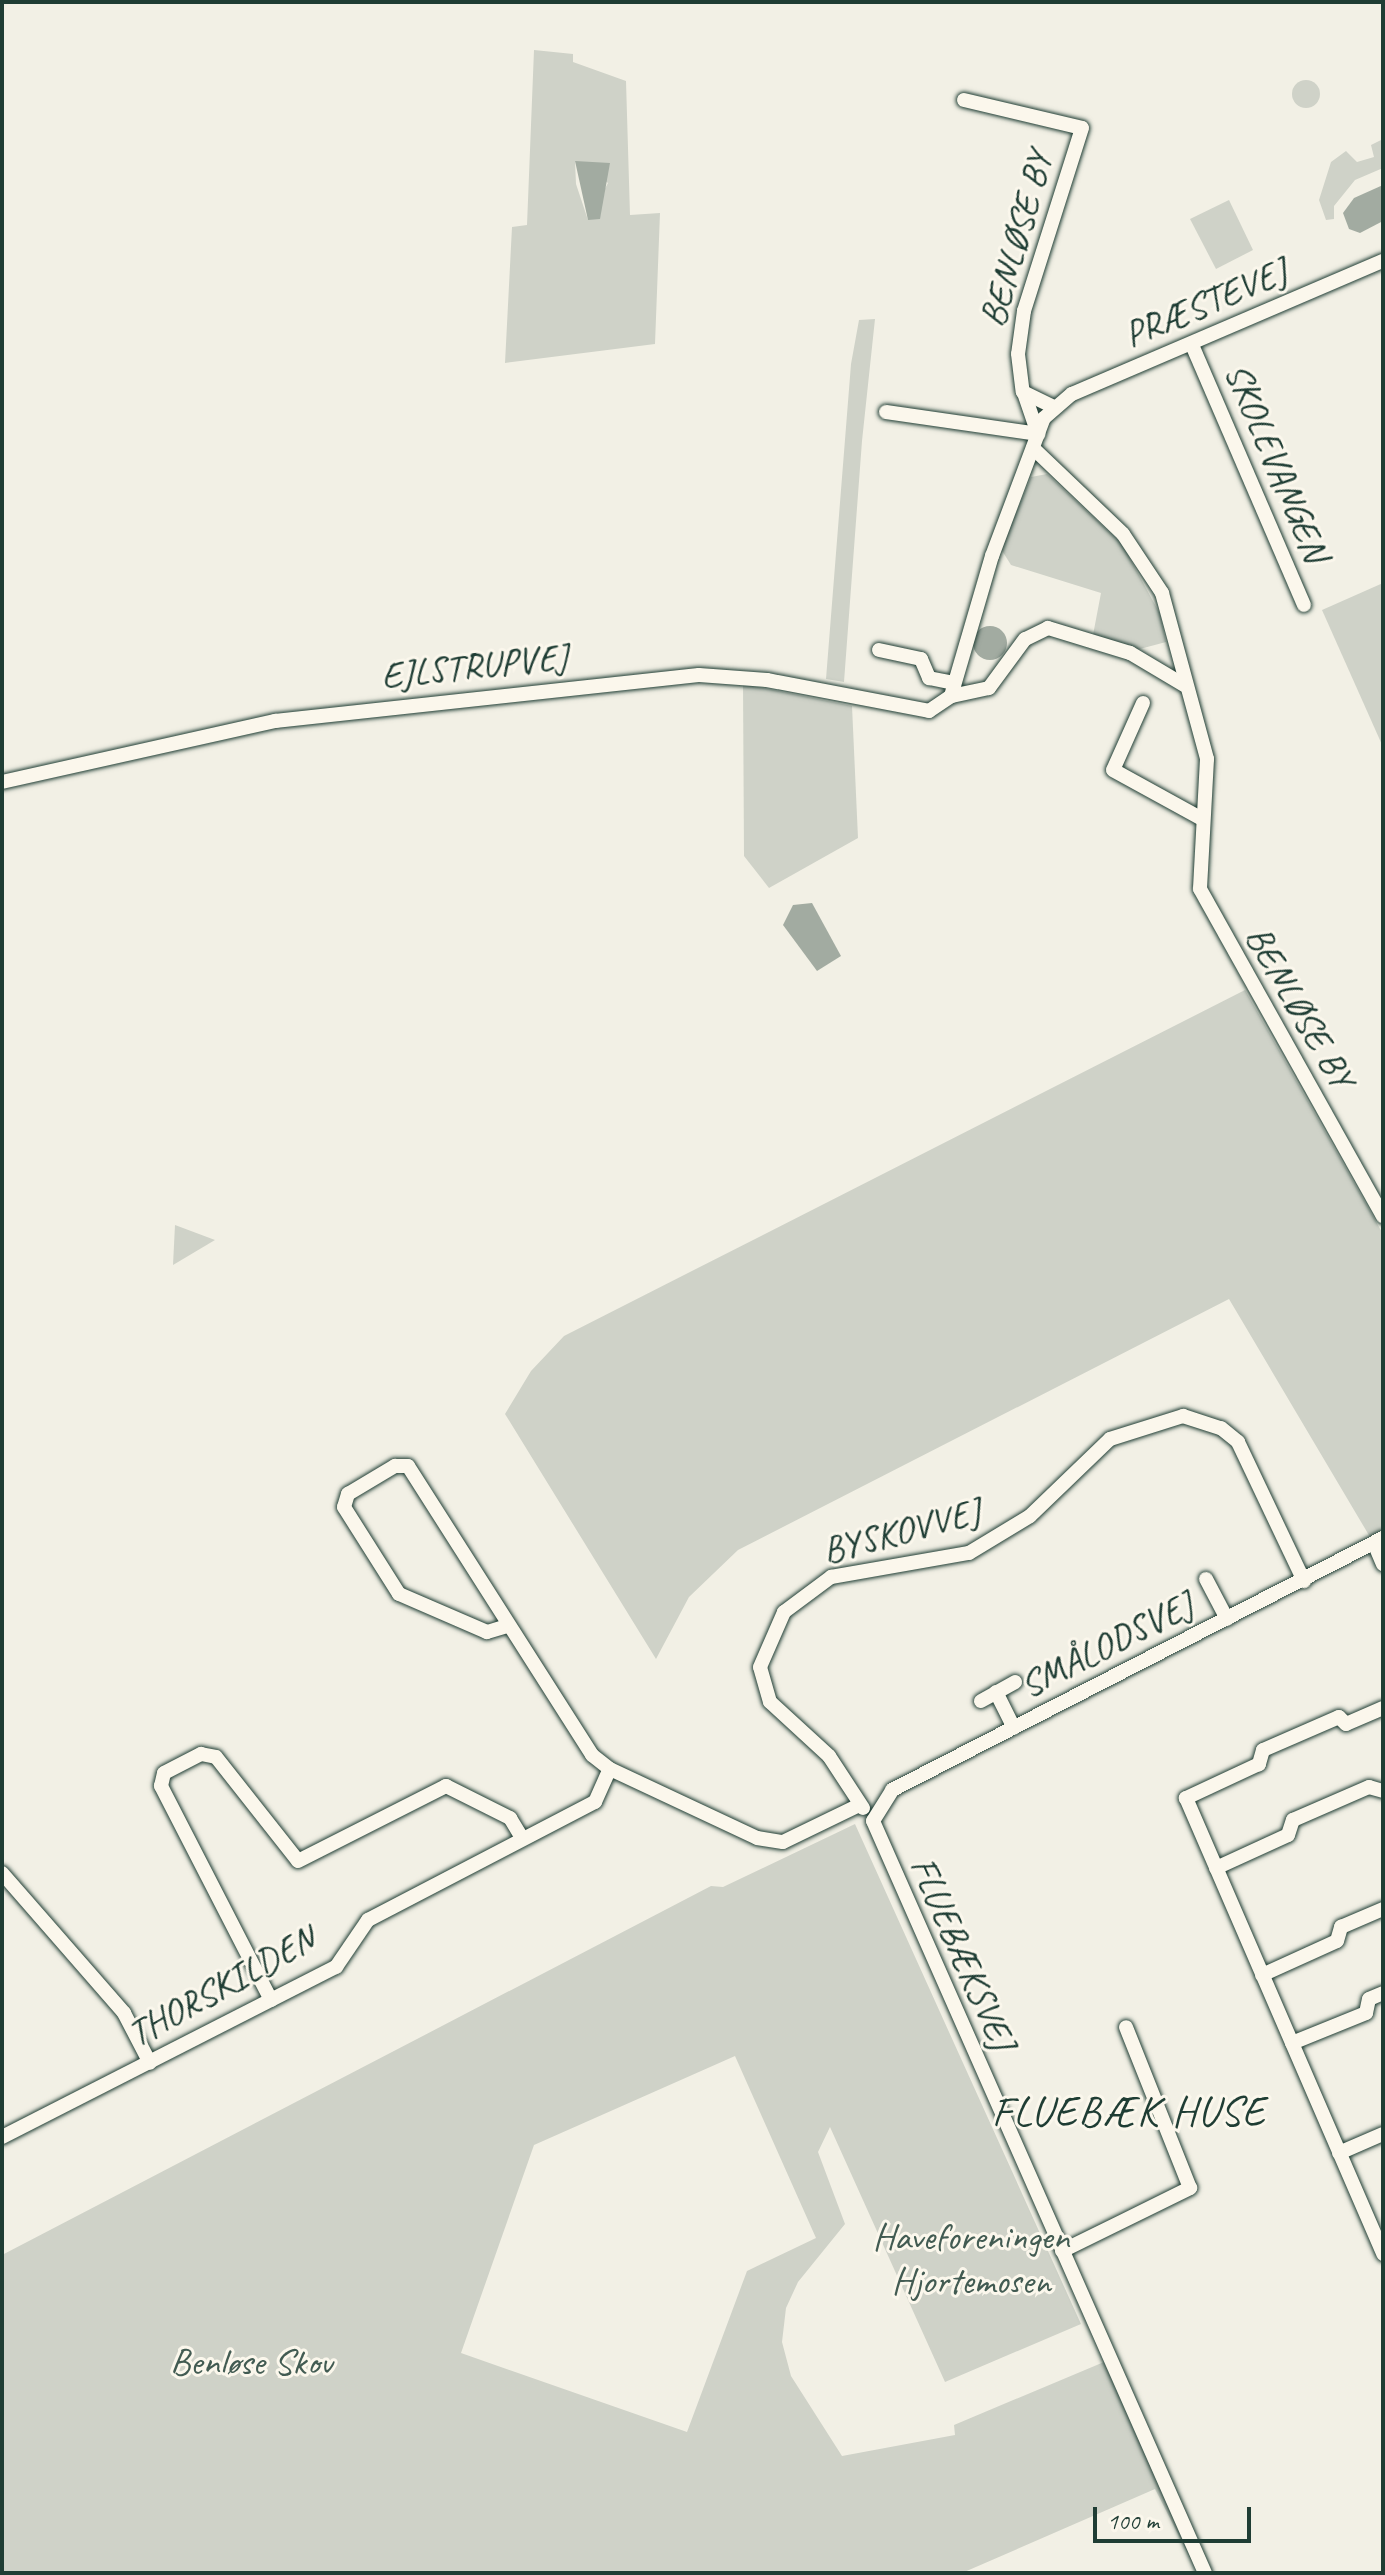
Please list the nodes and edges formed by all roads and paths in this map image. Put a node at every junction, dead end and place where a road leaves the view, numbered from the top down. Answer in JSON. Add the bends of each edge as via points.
{"nodes":[{"id":1,"x":964,"y":100,"type":"dead end"},
{"id":2,"x":1383,"y":261,"type":"edge"},
{"id":3,"x":1192,"y":345,"type":"junction"},
{"id":4,"x":1023,"y":392,"type":"junction"},
{"id":5,"x":1052,"y":406,"type":"junction"},
{"id":6,"x":886,"y":412,"type":"dead end"},
{"id":7,"x":1035,"y":441,"type":"junction"},
{"id":8,"x":1304,"y":605,"type":"dead end"},
{"id":9,"x":879,"y":650,"type":"dead end"},
{"id":10,"x":1175,"y":657,"type":"junction"},
{"id":11,"x":1161,"y":668,"type":"junction"},
{"id":12,"x":1184,"y":685,"type":"junction"},
{"id":13,"x":953,"y":690,"type":"junction"},
{"id":14,"x":1143,"y":703,"type":"dead end"},
{"id":15,"x":2,"y":782,"type":"edge"},
{"id":16,"x":1202,"y":819,"type":"junction"},
{"id":17,"x":1383,"y":1216,"type":"edge"},
{"id":18,"x":1379,"y":1540,"type":"edge"},
{"id":19,"x":1383,"y":1564,"type":"edge"},
{"id":20,"x":1206,"y":1579,"type":"dead end"},
{"id":21,"x":1304,"y":1581,"type":"junction"},
{"id":22,"x":1227,"y":1619,"type":"junction"},
{"id":23,"x":507,"y":1626,"type":"junction"},
{"id":24,"x":1015,"y":1682,"type":"dead end"},
{"id":25,"x":996,"y":1692,"type":"junction"},
{"id":26,"x":981,"y":1701,"type":"dead end"},
{"id":27,"x":1383,"y":1708,"type":"edge"},
{"id":28,"x":1014,"y":1728,"type":"junction"},
{"id":29,"x":610,"y":1769,"type":"junction"},
{"id":30,"x":1383,"y":1791,"type":"edge"},
{"id":31,"x":857,"y":1806,"type":"junction"},
{"id":32,"x":875,"y":1812,"type":"junction"},
{"id":33,"x":522,"y":1838,"type":"junction"},
{"id":34,"x":1216,"y":1868,"type":"junction"},
{"id":35,"x":2,"y":1873,"type":"edge"},
{"id":36,"x":1383,"y":1909,"type":"edge"},
{"id":37,"x":1262,"y":1975,"type":"junction"},
{"id":38,"x":1383,"y":1993,"type":"edge"},
{"id":39,"x":271,"y":2000,"type":"junction"},
{"id":40,"x":1126,"y":2027,"type":"dead end"},
{"id":41,"x":1292,"y":2043,"type":"junction"},
{"id":42,"x":150,"y":2063,"type":"junction"},
{"id":43,"x":1383,"y":2134,"type":"edge"},
{"id":44,"x":2,"y":2137,"type":"edge"},
{"id":45,"x":1339,"y":2153,"type":"junction"},
{"id":46,"x":1376,"y":2219,"type":"edge"},
{"id":47,"x":1062,"y":2251,"type":"junction"},
{"id":48,"x":1383,"y":2254,"type":"edge"},
{"id":49,"x":1205,"y":2573,"type":"edge"}],
"edges":[{"from":1,"to":4,"type":"street","name":"BENLØSE BY","via":[[1082,128],[1024,311],[1018,354]]},
{"from":2,"to":3,"type":"street","name":"PRÆSTEVEJ"},
{"from":3,"to":5,"type":"street","name":"PRÆSTEVEJ"},
{"from":3,"to":8,"type":"street","name":"SKOLEVANGEN"},
{"from":4,"to":5,"type":"street"},
{"from":4,"to":7,"type":"street","name":"BENLØSE BY"},
{"from":5,"to":7,"type":"street"},
{"from":6,"to":7,"type":"street"},
{"from":7,"to":10,"type":"street","name":"BENLØSE BY","via":[[1141,556],[1171,617]]},
{"from":7,"to":13,"type":"street"},
{"from":9,"to":13,"type":"street","via":[[921,659],[929,678]]},
{"from":10,"to":11,"type":"street"},
{"from":10,"to":12,"type":"street","name":"BENLØSE BY"},
{"from":11,"to":12,"type":"street"},
{"from":11,"to":13,"type":"street","via":[[1048,628],[1025,639],[989,688]]},
{"from":12,"to":16,"type":"street","name":"BENLØSE BY","via":[[1207,759]]},
{"from":13,"to":15,"type":"street","name":"EJLSTRUPVEJ","via":[[929,711],[767,680],[699,675],[275,721]]},
{"from":14,"to":16,"type":"street","via":[[1113,770]]},
{"from":16,"to":17,"type":"street","name":"BENLØSE BY","via":[[1197,870],[1208,911]]},
{"from":18,"to":19,"type":"street"},
{"from":18,"to":21,"type":"street","name":"SMÅLODSVEJ"},
{"from":20,"to":22,"type":"street","name":"SMÅLODSVEJ"},
{"from":21,"to":22,"type":"street","name":"SMÅLODSVEJ"},
{"from":21,"to":31,"type":"street","name":"BYSKOVVEJ","via":[[1238,1442],[1221,1428],[1183,1416],[1110,1439],[1030,1516],[981,1548],[831,1577],[784,1612],[760,1667],[770,1702],[829,1756]]},
{"from":22,"to":28,"type":"street","name":"SMÅLODSVEJ"},
{"from":23,"to":23,"type":"street","via":[[408,1466],[395,1466],[348,1494],[344,1507],[399,1594],[487,1632]]},
{"from":23,"to":29,"type":"street","via":[[592,1755]]},
{"from":24,"to":25,"type":"street","name":"SMÅLODSVEJ"},
{"from":25,"to":26,"type":"street","name":"SMÅLODSVEJ"},
{"from":25,"to":28,"type":"street","name":"SMÅLODSVEJ"},
{"from":27,"to":34,"type":"street","via":[[1346,1724],[1339,1717],[1263,1750],[1259,1764],[1186,1798]]},
{"from":28,"to":32,"type":"street","name":"SMÅLODSVEJ","via":[[892,1790]]},
{"from":29,"to":31,"type":"street","via":[[757,1838],[783,1842]]},
{"from":29,"to":33,"type":"street","name":"THORSKILDEN","via":[[595,1802]]},
{"from":30,"to":34,"type":"street","via":[[1369,1787],[1293,1820],[1288,1835]]},
{"from":31,"to":32,"type":"street"},
{"from":32,"to":47,"type":"street","name":"FLUEBÆKSVEJ","via":[[876,1838]]},
{"from":33,"to":39,"type":"street","name":"THORSKILDEN","via":[[368,1920],[336,1967]]},
{"from":33,"to":39,"type":"street","via":[[510,1818],[446,1786],[298,1861],[216,1757],[201,1754],[164,1773],[161,1786]]},
{"from":34,"to":37,"type":"street"},
{"from":35,"to":42,"type":"street","via":[[124,2013]]},
{"from":36,"to":37,"type":"street","via":[[1341,1927],[1337,1941]]},
{"from":37,"to":41,"type":"street"},
{"from":38,"to":41,"type":"street","via":[[1369,1999],[1366,2013]]},
{"from":39,"to":42,"type":"street","name":"THORSKILDEN"},
{"from":40,"to":47,"type":"street","via":[[1190,2188]]},
{"from":41,"to":45,"type":"street"},
{"from":42,"to":44,"type":"street","name":"THORSKILDEN"},
{"from":43,"to":45,"type":"street"},
{"from":45,"to":46,"type":"street"},
{"from":46,"to":48,"type":"street"},
{"from":47,"to":49,"type":"street","name":"FLUEBÆKSVEJ"}]}
